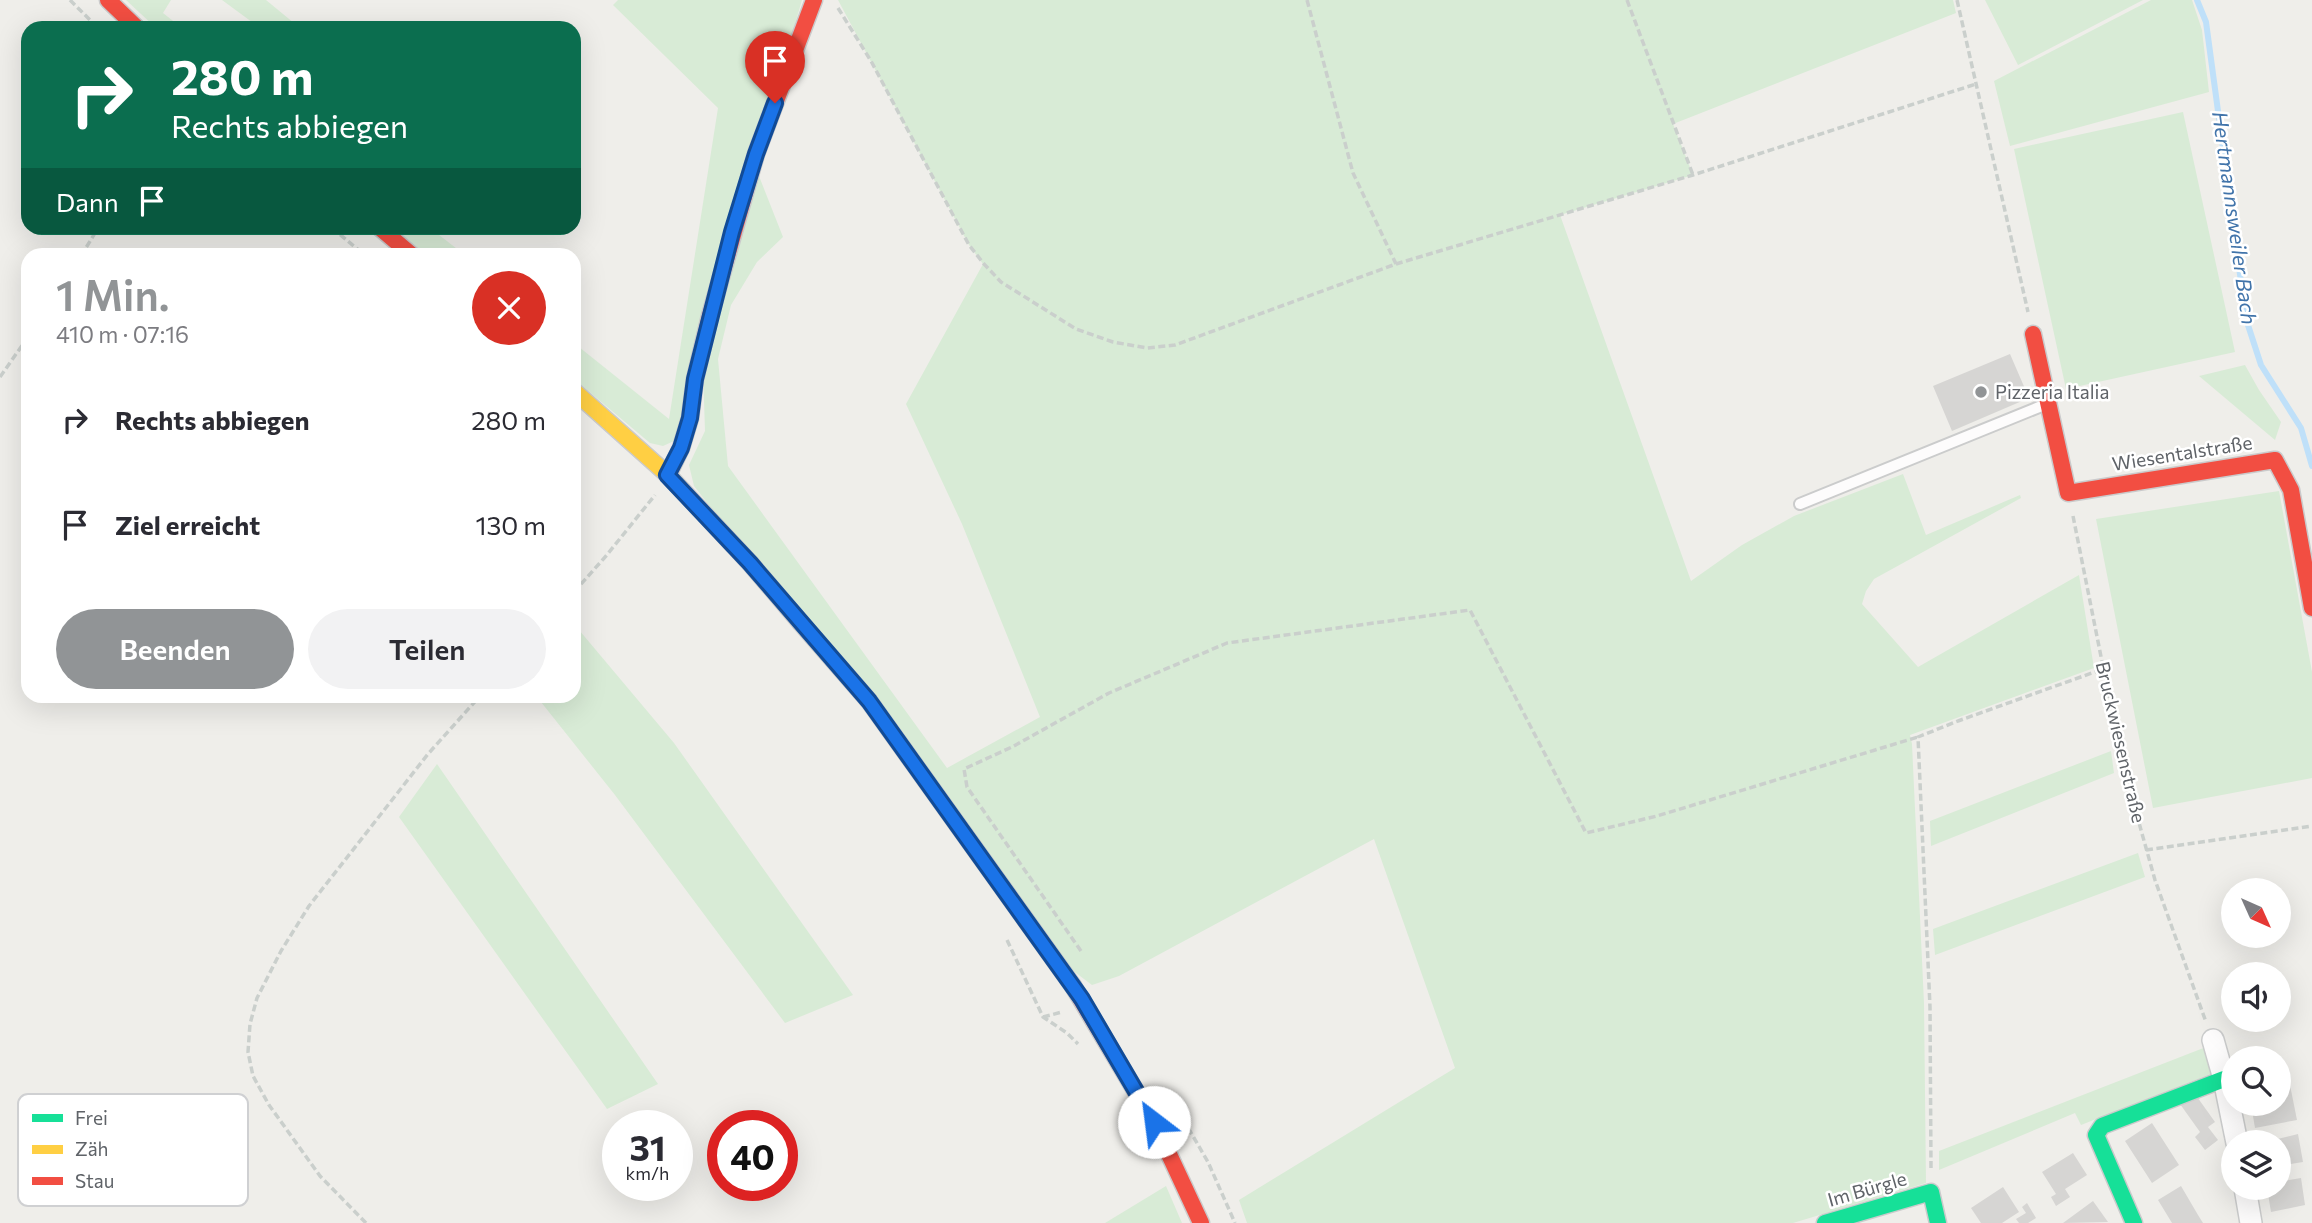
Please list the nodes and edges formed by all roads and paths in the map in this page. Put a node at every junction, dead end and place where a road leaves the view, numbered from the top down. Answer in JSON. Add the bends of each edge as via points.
{"nodes":[{"id":1,"x":70,"y":0,"type":"edge"},
{"id":2,"x":108,"y":0,"type":"edge"},
{"id":3,"x":814,"y":0,"type":"edge"},
{"id":4,"x":832,"y":0,"type":"edge"},
{"id":5,"x":1307,"y":0,"type":"edge"},
{"id":6,"x":1627,"y":0,"type":"edge"},
{"id":7,"x":1957,"y":0,"type":"edge"},
{"id":8,"x":91,"y":21,"type":"edge"},
{"id":9,"x":130,"y":21,"type":"edge"},
{"id":10,"x":1976,"y":84,"type":"junction"},
{"id":11,"x":1693,"y":175,"type":"junction"},
{"id":12,"x":340,"y":235,"type":"edge"},
{"id":13,"x":388,"y":235,"type":"edge"},
{"id":14,"x":356,"y":248,"type":"edge"},
{"id":15,"x":404,"y":248,"type":"edge"},
{"id":16,"x":1396,"y":264,"type":"junction"},
{"id":17,"x":2033,"y":334,"type":"joint"},
{"id":18,"x":21,"y":347,"type":"edge"},
{"id":19,"x":0,"y":377,"type":"edge"},
{"id":20,"x":581,"y":397,"type":"edge"},
{"id":21,"x":2048,"y":404,"type":"junction"},
{"id":22,"x":667,"y":475,"type":"junction"},
{"id":23,"x":2068,"y":493,"type":"junction"},
{"id":24,"x":1800,"y":504,"type":"dead end"},
{"id":25,"x":581,"y":584,"type":"edge"},
{"id":26,"x":2312,"y":608,"type":"edge"},
{"id":27,"x":2103,"y":669,"type":"junction"},
{"id":28,"x":474,"y":703,"type":"edge"},
{"id":29,"x":1918,"y":737,"type":"junction"},
{"id":30,"x":2310,"y":826,"type":"edge"},
{"id":31,"x":2146,"y":850,"type":"junction"},
{"id":32,"x":1006,"y":936,"type":"dead end"},
{"id":33,"x":1085,"y":956,"type":"dead end"},
{"id":34,"x":2213,"y":1040,"type":"joint"},
{"id":35,"x":1085,"y":1052,"type":"dead end"},
{"id":36,"x":2221,"y":1068,"type":"edge"},
{"id":37,"x":2221,"y":1080,"type":"edge"},
{"id":38,"x":1931,"y":1192,"type":"junction"},
{"id":39,"x":2247,"y":1200,"type":"edge"},
{"id":40,"x":366,"y":1223,"type":"edge"},
{"id":41,"x":1201,"y":1223,"type":"edge"},
{"id":42,"x":1825,"y":1223,"type":"edge"},
{"id":43,"x":1937,"y":1223,"type":"edge"},
{"id":44,"x":2134,"y":1223,"type":"edge"},
{"id":45,"x":2251,"y":1223,"type":"edge"}],
"edges":[{"from":1,"to":8,"type":"path"},
{"from":2,"to":9,"type":"street"},
{"from":3,"to":22,"type":"street","via":[[756,154],[710,316],[690,418]]},
{"from":4,"to":16,"type":"path","via":[[984,264],[1002,282],[1076,329],[1147,348],[1175,345]]},
{"from":5,"to":16,"type":"path","via":[[1353,173]]},
{"from":6,"to":11,"type":"path"},
{"from":7,"to":10,"type":"path"},
{"from":10,"to":11,"type":"path"},
{"from":10,"to":17,"type":"path"},
{"from":11,"to":16,"type":"path"},
{"from":12,"to":14,"type":"path"},
{"from":13,"to":15,"type":"street"},
{"from":17,"to":21,"type":"street"},
{"from":18,"to":19,"type":"path"},
{"from":20,"to":22,"type":"street"},
{"from":21,"to":23,"type":"street"},
{"from":21,"to":24,"type":"lane"},
{"from":22,"to":25,"type":"path"},
{"from":22,"to":41,"type":"street","via":[[869,701],[968,838],[1082,999],[1154,1122]]},
{"from":23,"to":26,"type":"street","name":"Wiesentalstraße","via":[[2275,460],[2291,490]]},
{"from":23,"to":27,"type":"path","name":"Bruckwiesenstraße"},
{"from":27,"to":29,"type":"path"},
{"from":27,"to":31,"type":"path","name":"Bruckwiesenstraße"},
{"from":28,"to":40,"type":"path","via":[[309,906],[263,986],[250,1024],[248,1052],[253,1076],[320,1176]]},
{"from":29,"to":33,"type":"path","via":[[1586,833],[1469,610],[1227,643],[1109,693],[964,769],[967,787]]},
{"from":29,"to":38,"type":"path","via":[[1930,1007]]},
{"from":30,"to":31,"type":"path"},
{"from":31,"to":34,"type":"path","name":"Bruckwiesenstraße"},
{"from":32,"to":35,"type":"path","via":[[1043,1017]]},
{"from":34,"to":36,"type":"street"},
{"from":37,"to":44,"type":"street","via":[[2102,1126],[2096,1135]]},
{"from":38,"to":42,"type":"street","name":"Im Bürgle"},
{"from":38,"to":43,"type":"street","name":"Im Bürgle"},
{"from":39,"to":45,"type":"street"}]}
